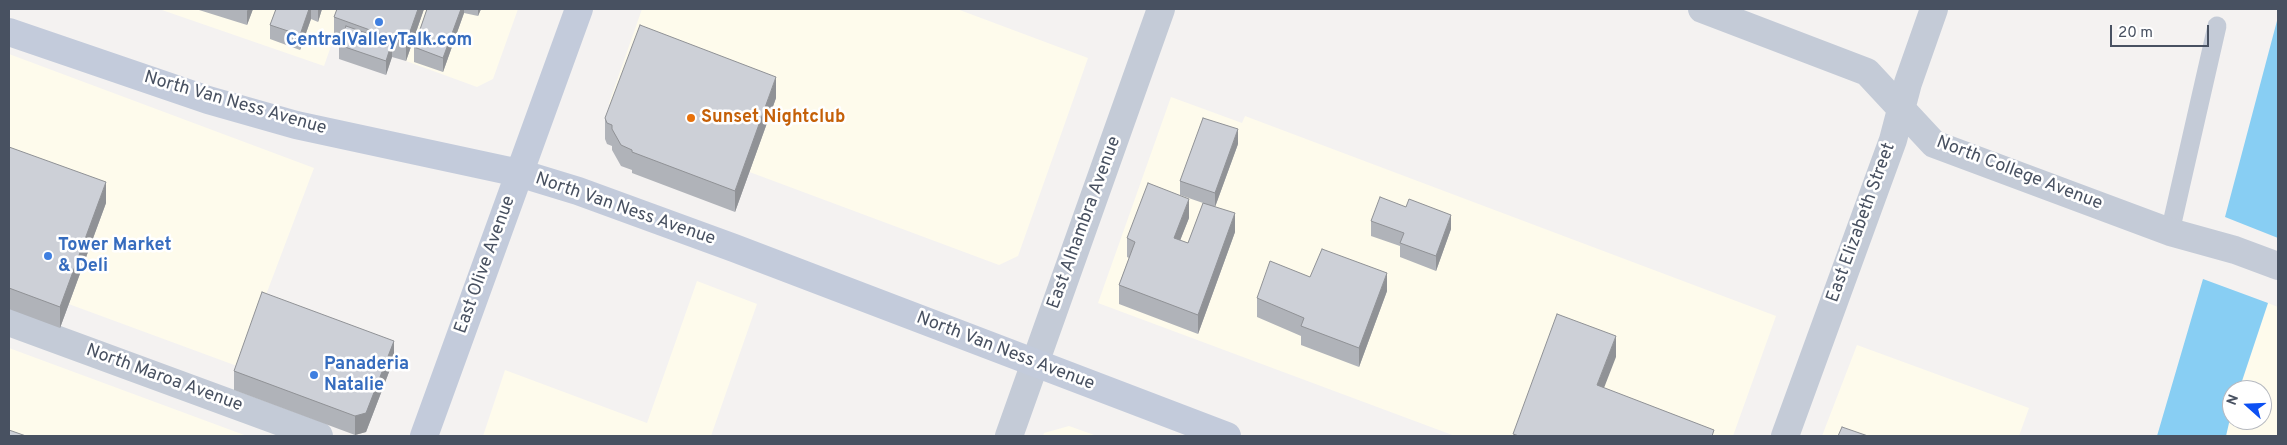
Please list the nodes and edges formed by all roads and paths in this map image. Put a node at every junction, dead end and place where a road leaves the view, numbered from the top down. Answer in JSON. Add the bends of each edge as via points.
{"nodes":[{"id":1,"x":579,"y":9,"type":"edge"},
{"id":2,"x":1162,"y":9,"type":"edge"},
{"id":3,"x":1702,"y":9,"type":"edge"},
{"id":4,"x":1934,"y":9,"type":"edge"},
{"id":5,"x":2217,"y":26,"type":"dead end"},
{"id":6,"x":9,"y":32,"type":"edge"},
{"id":7,"x":1901,"y":110,"type":"junction"},
{"id":8,"x":520,"y":173,"type":"junction"},
{"id":9,"x":2170,"y":232,"type":"junction"},
{"id":10,"x":2277,"y":266,"type":"edge"},
{"id":11,"x":9,"y":322,"type":"edge"},
{"id":12,"x":1035,"y":363,"type":"junction"},
{"id":13,"x":319,"y":436,"type":"edge"},
{"id":14,"x":424,"y":436,"type":"edge"},
{"id":15,"x":1009,"y":436,"type":"edge"},
{"id":16,"x":1227,"y":436,"type":"edge"},
{"id":17,"x":1785,"y":436,"type":"edge"}],
"edges":[{"from":1,"to":8,"type":"main road","name":"East Olive Avenue"},
{"from":2,"to":12,"type":"street","name":"East Alhambra Avenue"},
{"from":3,"to":7,"type":"street","name":"North College Avenue","via":[[1867,72]]},
{"from":4,"to":7,"type":"street","name":"East Elizabeth Street"},
{"from":5,"to":9,"type":"lane"},
{"from":6,"to":8,"type":"main road","name":"North Van Ness Avenue","via":[[208,100],[296,124]]},
{"from":7,"to":9,"type":"street","name":"North College Avenue","via":[[1934,144]]},
{"from":7,"to":17,"type":"street","name":"East Elizabeth Street","via":[[1893,140]]},
{"from":8,"to":12,"type":"main road","name":"North Van Ness Avenue","via":[[734,248]]},
{"from":8,"to":14,"type":"main road","name":"East Olive Avenue"},
{"from":9,"to":10,"type":"street","name":"North College Avenue","via":[[2235,250]]},
{"from":11,"to":13,"type":"street","name":"North Maroa Avenue"},
{"from":12,"to":15,"type":"street","name":"East Alhambra Avenue"},
{"from":12,"to":16,"type":"main road","name":"North Van Ness Avenue"}]}
